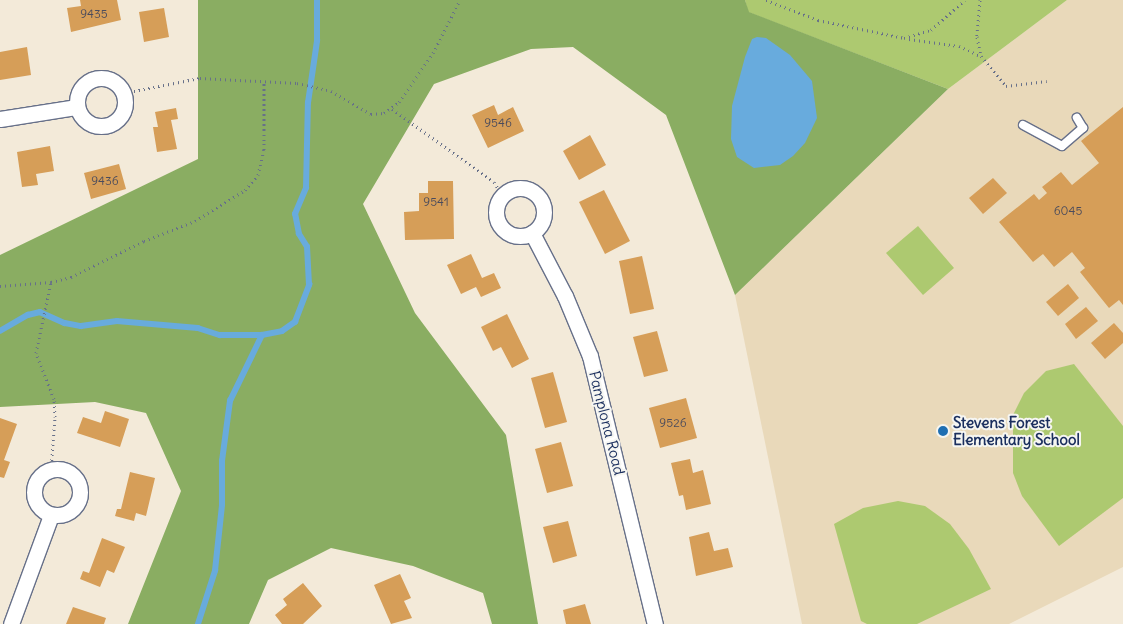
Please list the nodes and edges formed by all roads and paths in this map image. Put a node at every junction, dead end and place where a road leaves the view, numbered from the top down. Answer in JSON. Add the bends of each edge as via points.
{"nodes":[{"id":1,"x":460,"y":0,"type":"edge"},
{"id":2,"x":766,"y":0,"type":"edge"},
{"id":3,"x":965,"y":0,"type":"edge"},
{"id":4,"x":980,"y":0,"type":"edge"},
{"id":5,"x":904,"y":38,"type":"junction"},
{"id":6,"x":981,"y":56,"type":"junction"},
{"id":7,"x":1047,"y":81,"type":"dead end"},
{"id":8,"x":264,"y":83,"type":"junction"},
{"id":9,"x":124,"y":93,"type":"junction"},
{"id":10,"x":77,"y":107,"type":"junction"},
{"id":11,"x":392,"y":109,"type":"junction"},
{"id":12,"x":1077,"y":118,"type":"dead end"},
{"id":13,"x":0,"y":119,"type":"edge"},
{"id":14,"x":1023,"y":125,"type":"dead end"},
{"id":15,"x":502,"y":195,"type":"junction"},
{"id":16,"x":532,"y":233,"type":"junction"},
{"id":17,"x":51,"y":282,"type":"junction"},
{"id":18,"x":0,"y":286,"type":"edge"},
{"id":19,"x":51,"y":470,"type":"junction"},
{"id":20,"x":51,"y":515,"type":"junction"},
{"id":21,"x":10,"y":624,"type":"edge"},
{"id":22,"x":655,"y":624,"type":"edge"}],
"edges":[{"from":1,"to":11,"type":"path","via":[[433,53]]},
{"from":2,"to":5,"type":"path","via":[[818,20]]},
{"from":3,"to":5,"type":"path","via":[[931,30]]},
{"from":4,"to":6,"type":"path","via":[[977,37]]},
{"from":5,"to":6,"type":"path","via":[[959,46]]},
{"from":6,"to":7,"type":"path","via":[[1006,86]]},
{"from":8,"to":9,"type":"path","via":[[200,78]]},
{"from":8,"to":11,"type":"path","via":[[321,87],[372,114]]},
{"from":8,"to":17,"type":"path","via":[[264,150],[258,174],[245,190],[194,222],[144,241],[71,277]]},
{"from":9,"to":10,"type":"street","via":[[112,80],[91,80],[78,93]]},
{"from":9,"to":10,"type":"street","via":[[124,112],[112,125],[92,126],[82,118]]},
{"from":10,"to":13,"type":"street"},
{"from":11,"to":15,"type":"path","via":[[494,182]]},
{"from":12,"to":14,"type":"lane","via":[[1083,128],[1062,146]]},
{"from":15,"to":16,"type":"street","via":[[495,213],[498,224],[514,235]]},
{"from":15,"to":16,"type":"street","via":[[520,187],[533,191],[541,199],[544,210],[541,223]]},
{"from":16,"to":22,"type":"street","name":"Pamplona Road","via":[[575,318],[590,356]]},
{"from":17,"to":18,"type":"path"},
{"from":17,"to":19,"type":"path","via":[[36,353],[50,385],[55,417]]},
{"from":19,"to":20,"type":"street","via":[[43,473],[34,488],[36,502]]},
{"from":19,"to":20,"type":"street","via":[[69,472],[81,490],[76,507],[67,514]]},
{"from":20,"to":21,"type":"street"}]}
